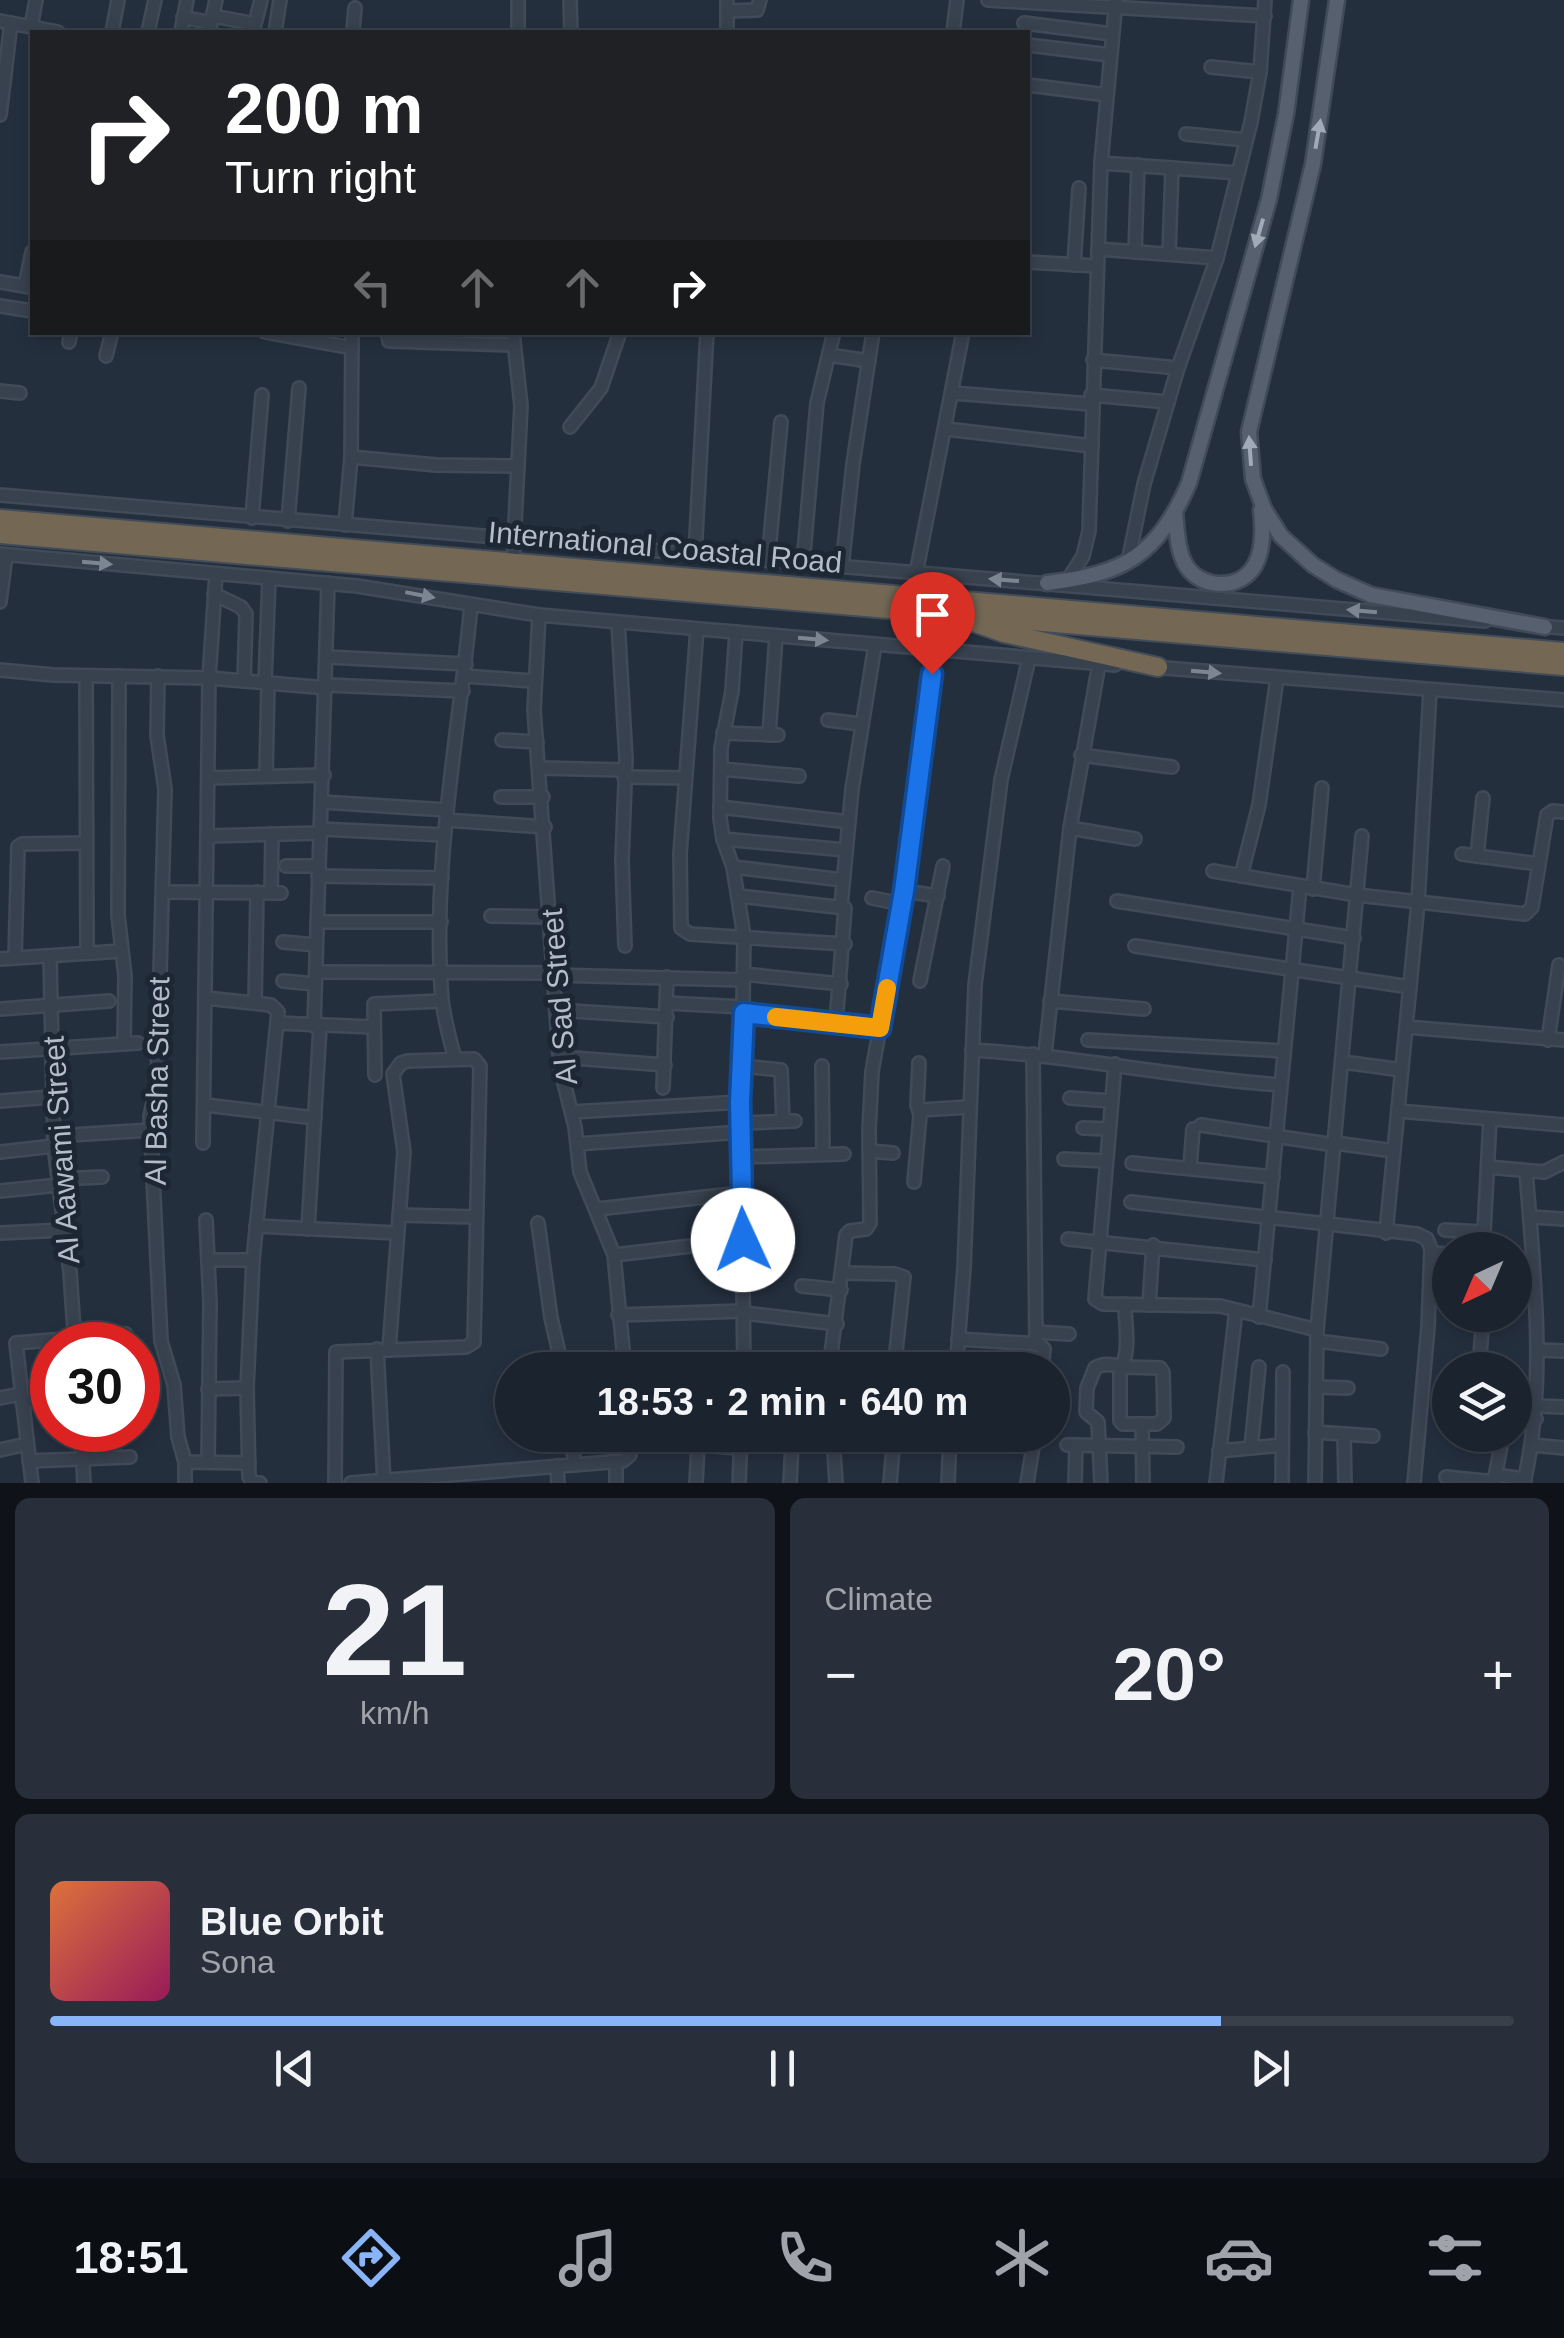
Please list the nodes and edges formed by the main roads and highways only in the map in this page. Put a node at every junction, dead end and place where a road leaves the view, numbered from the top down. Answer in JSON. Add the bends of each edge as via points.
{"nodes":[{"id":1,"x":1301,"y":0,"type":"edge"},
{"id":2,"x":1336,"y":0,"type":"edge"},
{"id":3,"x":1259,"y":496,"type":"junction"},
{"id":4,"x":1174,"y":512,"type":"junction"},
{"id":5,"x":0,"y":518,"type":"edge"},
{"id":6,"x":0,"y":534,"type":"edge"},
{"id":7,"x":1047,"y":583,"type":"road end"},
{"id":8,"x":954,"y":614,"type":"junction"},
{"id":9,"x":1545,"y":627,"type":"road end"},
{"id":10,"x":1564,"y":652,"type":"edge"},
{"id":11,"x":1564,"y":666,"type":"edge"},
{"id":12,"x":1158,"y":667,"type":"road end"}],
"edges":[{"from":1,"to":4,"type":"main road","one_way":true,"via":[[1269,199],[1194,468]]},
{"from":3,"to":2,"type":"main road","one_way":true,"via":[[1248,432],[1312,164]]},
{"from":3,"to":4,"type":"main road","via":[[1255,564],[1225,584],[1201,580],[1188,568]]},
{"from":3,"to":9,"type":"main road","via":[[1291,546],[1348,586]]},
{"from":4,"to":7,"type":"main road","via":[[1128,564]]},
{"from":5,"to":10,"type":"highway","name":"International Coastal Road"},
{"from":6,"to":8,"type":"highway","name":"International Coastal Road"},
{"from":8,"to":11,"type":"highway","name":"International Coastal Road"},
{"from":8,"to":12,"type":"highway","via":[[1004,633]]}]}
